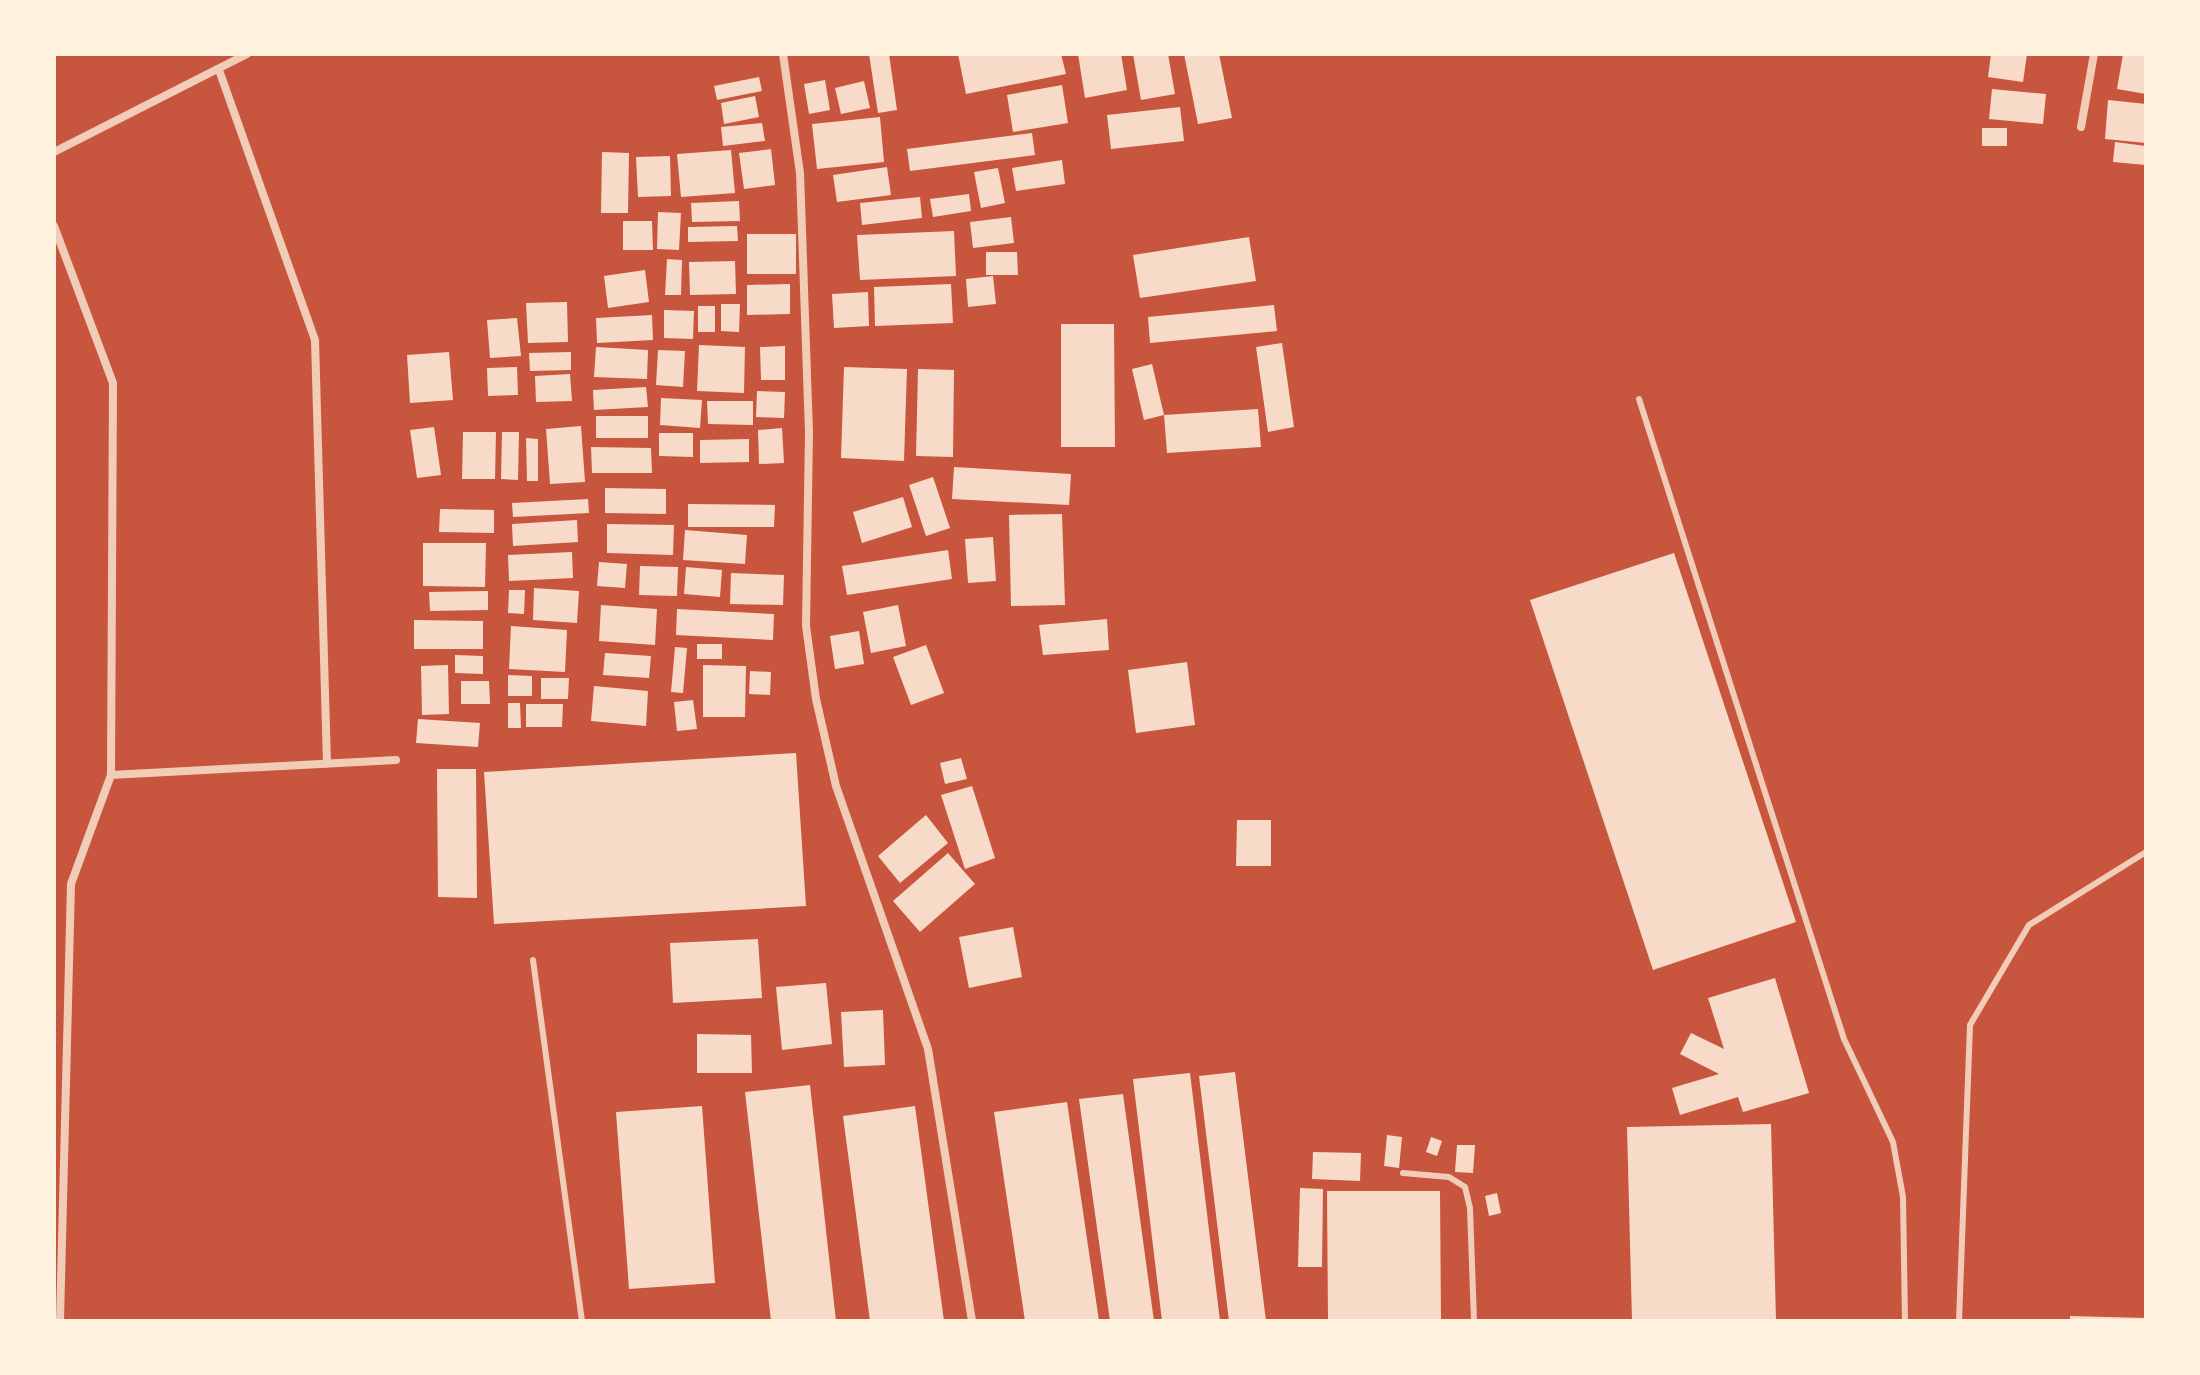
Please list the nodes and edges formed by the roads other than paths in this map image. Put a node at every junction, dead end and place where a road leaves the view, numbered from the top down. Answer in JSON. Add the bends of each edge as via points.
{"nodes":[{"id":1,"x":247,"y":54,"type":"edge"},
{"id":2,"x":783,"y":54,"type":"edge"},
{"id":3,"x":2094,"y":54,"type":"edge"},
{"id":4,"x":219,"y":70,"type":"junction"},
{"id":5,"x":2081,"y":127,"type":"dead end"},
{"id":6,"x":54,"y":152,"type":"edge"},
{"id":7,"x":54,"y":226,"type":"edge"},
{"id":8,"x":1639,"y":399,"type":"dead end"},
{"id":9,"x":396,"y":760,"type":"dead end"},
{"id":10,"x":327,"y":764,"type":"junction"},
{"id":11,"x":111,"y":775,"type":"junction"},
{"id":12,"x":2146,"y":852,"type":"edge"},
{"id":13,"x":533,"y":960,"type":"dead end"},
{"id":14,"x":1403,"y":1173,"type":"dead end"},
{"id":15,"x":60,"y":1321,"type":"edge"},
{"id":16,"x":582,"y":1321,"type":"edge"},
{"id":17,"x":972,"y":1321,"type":"edge"},
{"id":18,"x":1474,"y":1321,"type":"edge"},
{"id":19,"x":1905,"y":1321,"type":"edge"},
{"id":20,"x":1959,"y":1321,"type":"edge"}],
"edges":[{"from":1,"to":4,"type":"street"},
{"from":2,"to":17,"type":"street","via":[[800,173],[809,432],[806,626],[816,699],[836,786],[928,1049]]},
{"from":3,"to":5,"type":"street"},
{"from":4,"to":6,"type":"street"},
{"from":4,"to":10,"type":"street","via":[[315,340]]},
{"from":7,"to":11,"type":"street","via":[[113,383]]},
{"from":8,"to":19,"type":"lane","via":[[1844,1039],[1893,1142],[1903,1197]]},
{"from":9,"to":10,"type":"street"},
{"from":10,"to":11,"type":"street"},
{"from":11,"to":15,"type":"street","via":[[71,884]]},
{"from":12,"to":20,"type":"lane","via":[[2029,925],[1970,1025]]},
{"from":13,"to":16,"type":"lane"},
{"from":14,"to":18,"type":"lane","via":[[1449,1177],[1465,1187]]}]}
